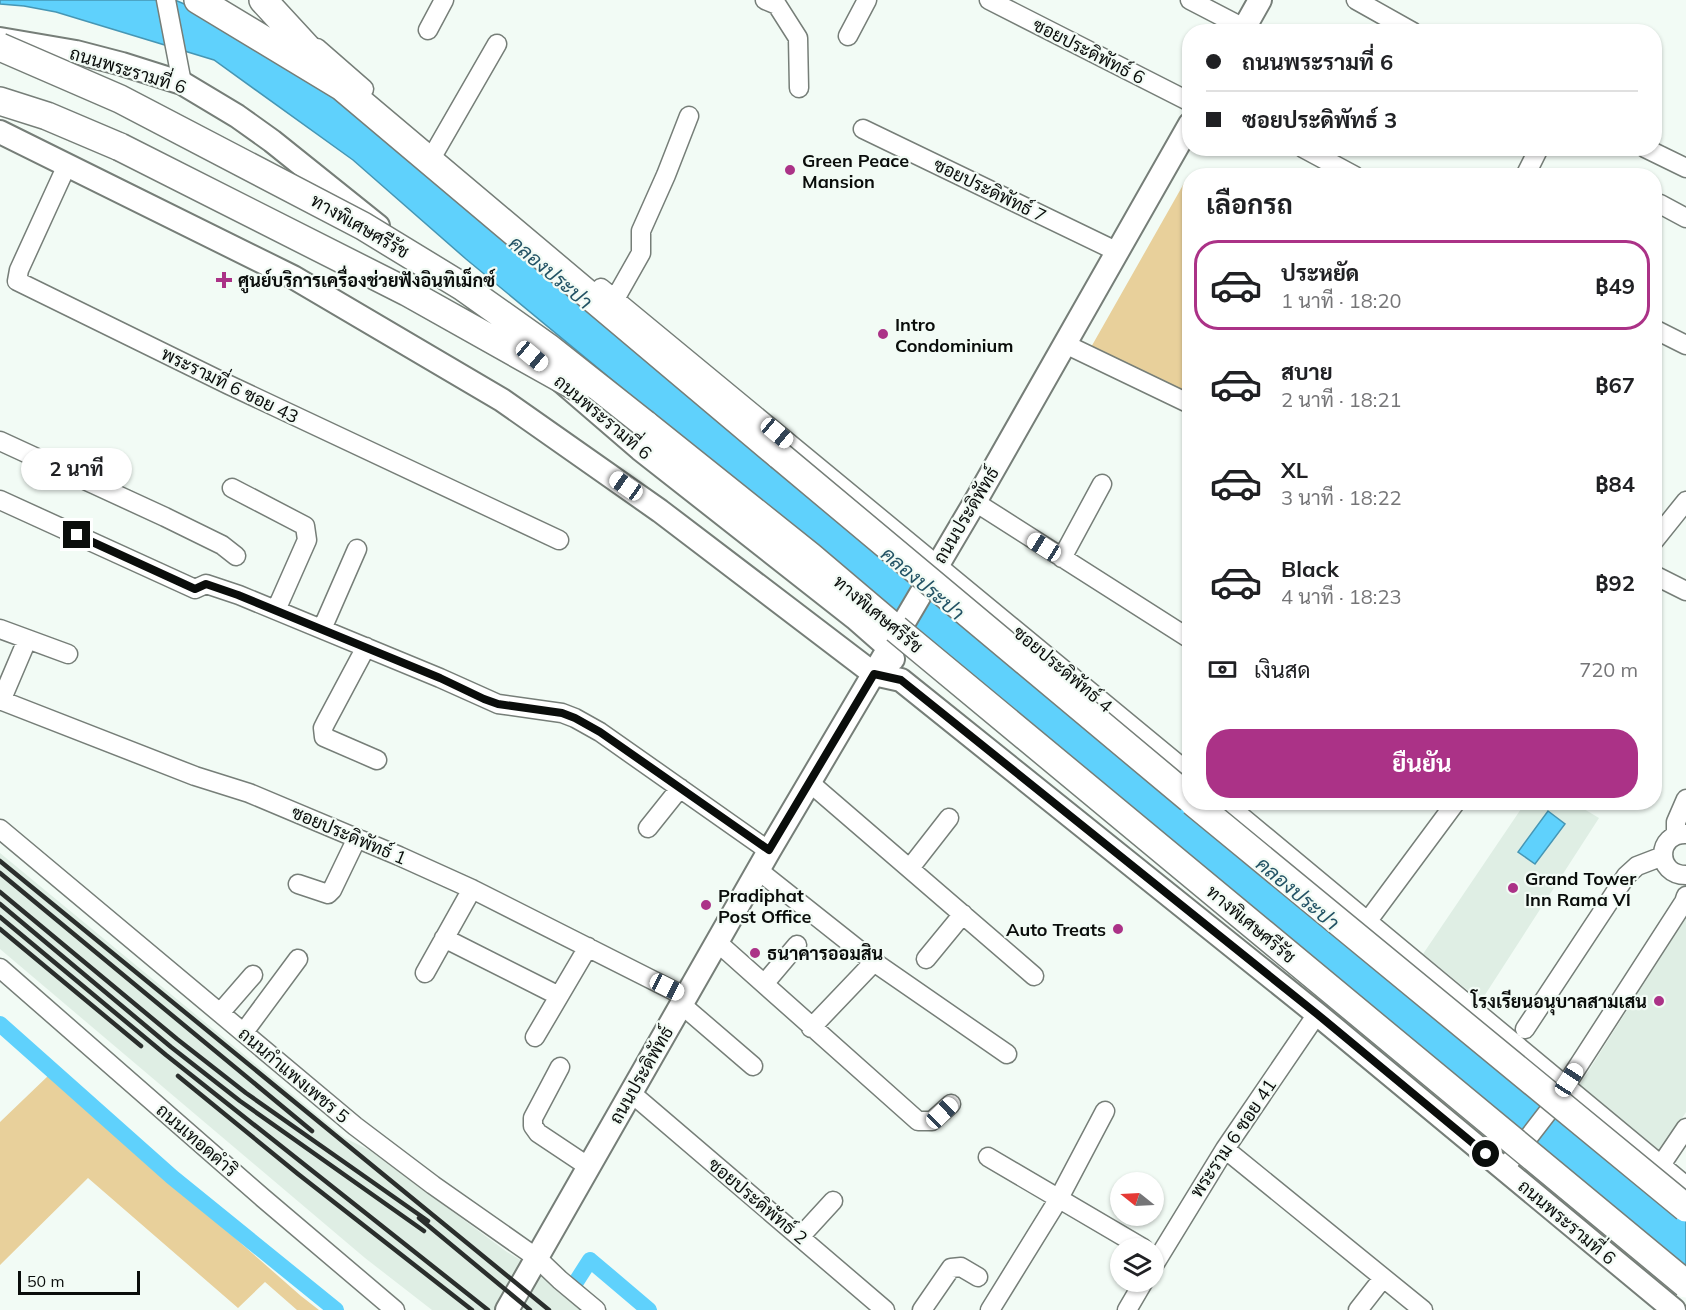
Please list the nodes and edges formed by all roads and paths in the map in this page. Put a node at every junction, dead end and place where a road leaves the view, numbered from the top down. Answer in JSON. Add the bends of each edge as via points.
{"nodes":[{"id":1,"x":166,"y":0,"type":"edge"},
{"id":2,"x":198,"y":0,"type":"edge"},
{"id":3,"x":263,"y":0,"type":"edge"},
{"id":4,"x":444,"y":0,"type":"edge"},
{"id":5,"x":765,"y":0,"type":"edge"},
{"id":6,"x":867,"y":0,"type":"edge"},
{"id":7,"x":989,"y":0,"type":"edge"},
{"id":8,"x":1190,"y":0,"type":"edge"},
{"id":9,"x":1260,"y":0,"type":"edge"},
{"id":10,"x":1356,"y":0,"type":"edge"},
{"id":11,"x":1233,"y":24,"type":"edge"},
{"id":12,"x":1247,"y":24,"type":"edge"},
{"id":13,"x":1399,"y":24,"type":"edge"},
{"id":14,"x":428,"y":30,"type":"dead end"},
{"id":15,"x":848,"y":36,"type":"dead end"},
{"id":16,"x":0,"y":39,"type":"edge"},
{"id":17,"x":497,"y":44,"type":"dead end"},
{"id":18,"x":0,"y":47,"type":"edge"},
{"id":19,"x":183,"y":83,"type":"junction"},
{"id":20,"x":342,"y":87,"type":"junction"},
{"id":21,"x":800,"y":87,"type":"dead end"},
{"id":22,"x":1182,"y":98,"type":"edge"},
{"id":23,"x":0,"y":101,"type":"edge"},
{"id":24,"x":689,"y":116,"type":"dead end"},
{"id":25,"x":863,"y":129,"type":"dead end"},
{"id":26,"x":0,"y":132,"type":"edge"},
{"id":27,"x":1182,"y":138,"type":"edge"},
{"id":28,"x":436,"y":150,"type":"junction"},
{"id":29,"x":1318,"y":156,"type":"edge"},
{"id":30,"x":1661,"y":156,"type":"edge"},
{"id":31,"x":67,"y":165,"type":"junction"},
{"id":32,"x":1340,"y":168,"type":"edge"},
{"id":33,"x":1686,"y":168,"type":"edge"},
{"id":34,"x":1662,"y":205,"type":"edge"},
{"id":35,"x":1686,"y":218,"type":"edge"},
{"id":36,"x":1116,"y":251,"type":"junction"},
{"id":37,"x":615,"y":299,"type":"junction"},
{"id":38,"x":1662,"y":333,"type":"edge"},
{"id":39,"x":1065,"y":344,"type":"junction"},
{"id":40,"x":1686,"y":345,"type":"edge"},
{"id":41,"x":1182,"y":400,"type":"edge"},
{"id":42,"x":645,"y":424,"type":"junction"},
{"id":43,"x":0,"y":441,"type":"edge"},
{"id":44,"x":1102,"y":484,"type":"dead end"},
{"id":45,"x":232,"y":488,"type":"dead end"},
{"id":46,"x":0,"y":500,"type":"edge"},
{"id":47,"x":1686,"y":501,"type":"edge"},
{"id":48,"x":975,"y":502,"type":"junction"},
{"id":49,"x":1662,"y":531,"type":"edge"},
{"id":50,"x":559,"y":540,"type":"dead end"},
{"id":51,"x":357,"y":549,"type":"dead end"},
{"id":52,"x":236,"y":556,"type":"dead end"},
{"id":53,"x":1062,"y":558,"type":"junction"},
{"id":54,"x":938,"y":564,"type":"junction"},
{"id":55,"x":1662,"y":579,"type":"edge"},
{"id":56,"x":1686,"y":591,"type":"edge"},
{"id":57,"x":276,"y":610,"type":"junction"},
{"id":58,"x":0,"y":629,"type":"edge"},
{"id":59,"x":322,"y":629,"type":"junction"},
{"id":60,"x":1182,"y":630,"type":"edge"},
{"id":61,"x":27,"y":640,"type":"junction"},
{"id":62,"x":366,"y":647,"type":"junction"},
{"id":63,"x":888,"y":647,"type":"junction"},
{"id":64,"x":68,"y":654,"type":"dead end"},
{"id":65,"x":874,"y":674,"type":"junction"},
{"id":66,"x":901,"y":680,"type":"junction"},
{"id":67,"x":1,"y":700,"type":"edge"},
{"id":68,"x":377,"y":760,"type":"dead end"},
{"id":69,"x":1182,"y":767,"type":"edge"},
{"id":70,"x":809,"y":782,"type":"junction"},
{"id":71,"x":680,"y":788,"type":"junction"},
{"id":72,"x":1182,"y":792,"type":"edge"},
{"id":73,"x":1686,"y":799,"type":"edge"},
{"id":74,"x":1203,"y":810,"type":"edge"},
{"id":75,"x":1234,"y":810,"type":"edge"},
{"id":76,"x":1449,"y":810,"type":"edge"},
{"id":77,"x":949,"y":818,"type":"dead end"},
{"id":78,"x":648,"y":828,"type":"dead end"},
{"id":79,"x":0,"y":829,"type":"edge"},
{"id":80,"x":1681,"y":835,"type":"edge"},
{"id":81,"x":357,"y":838,"type":"junction"},
{"id":82,"x":1663,"y":856,"type":"junction"},
{"id":83,"x":764,"y":860,"type":"junction"},
{"id":84,"x":909,"y":868,"type":"junction"},
{"id":85,"x":1686,"y":875,"type":"edge"},
{"id":86,"x":298,"y":884,"type":"dead end"},
{"id":87,"x":471,"y":889,"type":"junction"},
{"id":88,"x":1686,"y":896,"type":"edge"},
{"id":89,"x":963,"y":914,"type":"junction"},
{"id":90,"x":1367,"y":922,"type":"junction"},
{"id":91,"x":444,"y":938,"type":"junction"},
{"id":92,"x":717,"y":942,"type":"junction"},
{"id":93,"x":797,"y":945,"type":"dead end"},
{"id":94,"x":588,"y":947,"type":"junction"},
{"id":95,"x":298,"y":959,"type":"dead end"},
{"id":96,"x":926,"y":959,"type":"dead end"},
{"id":97,"x":874,"y":962,"type":"junction"},
{"id":98,"x":0,"y":968,"type":"edge"},
{"id":99,"x":425,"y":973,"type":"dead end"},
{"id":100,"x":253,"y":975,"type":"dead end"},
{"id":101,"x":1034,"y":976,"type":"dead end"},
{"id":102,"x":764,"y":984,"type":"junction"},
{"id":103,"x":559,"y":996,"type":"junction"},
{"id":104,"x":684,"y":1001,"type":"junction"},
{"id":105,"x":220,"y":1014,"type":"junction"},
{"id":106,"x":1317,"y":1014,"type":"junction"},
{"id":107,"x":811,"y":1028,"type":"junction"},
{"id":108,"x":1525,"y":1029,"type":"dead end"},
{"id":109,"x":244,"y":1032,"type":"junction"},
{"id":110,"x":535,"y":1037,"type":"dead end"},
{"id":111,"x":1007,"y":1054,"type":"dead end"},
{"id":112,"x":753,"y":1066,"type":"dead end"},
{"id":113,"x":560,"y":1068,"type":"dead end"},
{"id":114,"x":1566,"y":1086,"type":"junction"},
{"id":115,"x":630,"y":1092,"type":"junction"},
{"id":116,"x":951,"y":1104,"type":"dead end"},
{"id":117,"x":1105,"y":1111,"type":"dead end"},
{"id":118,"x":1686,"y":1128,"type":"edge"},
{"id":119,"x":1225,"y":1149,"type":"junction"},
{"id":120,"x":987,"y":1156,"type":"dead end"},
{"id":121,"x":1661,"y":1165,"type":"junction"},
{"id":122,"x":590,"y":1167,"type":"junction"},
{"id":123,"x":1504,"y":1169,"type":"junction"},
{"id":124,"x":1686,"y":1186,"type":"edge"},
{"id":125,"x":1058,"y":1200,"type":"junction"},
{"id":126,"x":833,"y":1201,"type":"dead end"},
{"id":127,"x":1686,"y":1208,"type":"edge"},
{"id":128,"x":800,"y":1237,"type":"junction"},
{"id":129,"x":1122,"y":1238,"type":"edge"},
{"id":130,"x":1164,"y":1238,"type":"edge"},
{"id":131,"x":537,"y":1258,"type":"junction"},
{"id":132,"x":978,"y":1277,"type":"dead end"},
{"id":133,"x":1383,"y":1278,"type":"junction"},
{"id":134,"x":1686,"y":1284,"type":"edge"},
{"id":135,"x":1138,"y":1292,"type":"edge"},
{"id":136,"x":590,"y":1305,"type":"edge"},
{"id":137,"x":1130,"y":1309,"type":"edge"},
{"id":138,"x":395,"y":1310,"type":"edge"},
{"id":139,"x":507,"y":1310,"type":"edge"},
{"id":140,"x":885,"y":1310,"type":"edge"},
{"id":141,"x":922,"y":1310,"type":"edge"},
{"id":142,"x":990,"y":1310,"type":"edge"},
{"id":143,"x":1358,"y":1310,"type":"edge"},
{"id":144,"x":1423,"y":1310,"type":"edge"},
{"id":145,"x":1673,"y":1310,"type":"edge"}],
"edges":[{"from":1,"to":19,"type":"street"},
{"from":2,"to":20,"type":"highway"},
{"from":3,"to":20,"type":"highway"},
{"from":3,"to":28,"type":"street","name":"ซอยประดิพัทธ์ 4"},
{"from":4,"to":14,"type":"street"},
{"from":5,"to":21,"type":"street","via":[[777,5],[798,38]]},
{"from":6,"to":15,"type":"street"},
{"from":7,"to":22,"type":"street","name":"ซอยประดิพัทธ์ 6"},
{"from":8,"to":11,"type":"street"},
{"from":9,"to":12,"type":"main road"},
{"from":10,"to":13,"type":"street"},
{"from":16,"to":19,"type":"main road","name":"ถนนพระรามที่ 6","via":[[76,52]]},
{"from":17,"to":28,"type":"street"},
{"from":18,"to":42,"type":"highway","name":"ทางพิเศษศรีรัช","bridge":true,"via":[[120,99],[363,226],[462,287],[549,348]]},
{"from":19,"to":63,"type":"main road","name":"ถนนพระรามที่ 6","via":[[237,116],[310,170],[640,449]]},
{"from":20,"to":72,"type":"highway","bridge":true},
{"from":23,"to":42,"type":"highway","bridge":true,"via":[[120,147],[406,292]]},
{"from":24,"to":37,"type":"street","via":[[641,231],[641,253]]},
{"from":25,"to":36,"type":"street","name":"ซอยประดิพัทธ์ 7"},
{"from":26,"to":31,"type":"main road","name":"ถนนพระรามที่ 6"},
{"from":27,"to":36,"type":"main road","name":"ถนนประดิพัทธ์"},
{"from":28,"to":37,"type":"street","name":"ซอยประดิพัทธ์ 4"},
{"from":29,"to":32,"type":"street"},
{"from":30,"to":33,"type":"street"},
{"from":31,"to":50,"type":"street","name":"พระรามที่ 6 ซอย 43","via":[[17,281]]},
{"from":31,"to":65,"type":"main road","name":"ถนนพระรามที่ 6","via":[[293,277],[502,400],[660,511]]},
{"from":34,"to":35,"type":"street"},
{"from":36,"to":39,"type":"main road","name":"ถนนประดิพัทธ์"},
{"from":37,"to":54,"type":"street","name":"ซอยประดิพัทธ์ 4"},
{"from":38,"to":40,"type":"street"},
{"from":39,"to":41,"type":"street"},
{"from":39,"to":48,"type":"main road","name":"ถนนประดิพัทธ์"},
{"from":42,"to":134,"type":"highway","name":"ทางพิเศษศรีรัช","bridge":true,"via":[[810,556]]},
{"from":43,"to":52,"type":"street","via":[[165,517]]},
{"from":44,"to":53,"type":"street"},
{"from":45,"to":57,"type":"street","via":[[305,526],[307,540]]},
{"from":46,"to":57,"type":"street","via":[[195,589],[206,584]]},
{"from":47,"to":49,"type":"street"},
{"from":48,"to":53,"type":"street"},
{"from":48,"to":54,"type":"main road","name":"ถนนประดิพัทธ์"},
{"from":51,"to":59,"type":"street"},
{"from":53,"to":60,"type":"street"},
{"from":54,"to":63,"type":"main road","name":"ถนนประดิพัทธ์"},
{"from":54,"to":69,"type":"street","name":"ซอยประดิพัทธ์ 4"},
{"from":55,"to":56,"type":"street"},
{"from":57,"to":59,"type":"street"},
{"from":58,"to":61,"type":"street"},
{"from":59,"to":62,"type":"street"},
{"from":61,"to":64,"type":"street"},
{"from":61,"to":67,"type":"street"},
{"from":62,"to":68,"type":"street","via":[[323,733],[324,737]]},
{"from":62,"to":71,"type":"street","via":[[498,704],[575,718]]},
{"from":63,"to":65,"type":"main road","name":"ถนนประดิพัทธ์"},
{"from":63,"to":66,"type":"main road","name":"ถนนพระรามที่ 6"},
{"from":65,"to":66,"type":"main road","name":"ถนนพระรามที่ 6"},
{"from":65,"to":70,"type":"main road","name":"ถนนประดิพัทธ์"},
{"from":66,"to":106,"type":"main road","name":"ถนนพระรามที่ 6"},
{"from":67,"to":81,"type":"street","name":"ซอยประดิพัทธ์ 1"},
{"from":70,"to":83,"type":"main road","name":"ถนนประดิพัทธ์"},
{"from":70,"to":84,"type":"street"},
{"from":71,"to":78,"type":"street"},
{"from":71,"to":83,"type":"street"},
{"from":73,"to":80,"type":"street","via":[[1676,822]]},
{"from":74,"to":127,"type":"highway","bridge":true},
{"from":75,"to":90,"type":"street"},
{"from":76,"to":90,"type":"street"},
{"from":77,"to":84,"type":"street"},
{"from":79,"to":105,"type":"street","name":"ถนนกำแพงเพชร 5"},
{"from":80,"to":82,"type":"street","via":[[1666,843]]},
{"from":81,"to":86,"type":"street","via":[[328,894]]},
{"from":81,"to":87,"type":"street","name":"ซอยประดิพัทธ์ 1"},
{"from":82,"to":85,"type":"street","via":[[1672,872]]},
{"from":82,"to":108,"type":"street","via":[[1637,866],[1626,876]]},
{"from":83,"to":92,"type":"main road","name":"ถนนประดิพัทธ์"},
{"from":83,"to":97,"type":"street"},
{"from":84,"to":89,"type":"street"},
{"from":87,"to":91,"type":"street"},
{"from":87,"to":94,"type":"street","name":"ซอยประดิพัทธ์ 1"},
{"from":88,"to":114,"type":"street"},
{"from":89,"to":96,"type":"street"},
{"from":89,"to":101,"type":"street"},
{"from":90,"to":114,"type":"street"},
{"from":91,"to":99,"type":"street"},
{"from":91,"to":103,"type":"street"},
{"from":92,"to":102,"type":"street"},
{"from":92,"to":104,"type":"main road","name":"ถนนประดิพัทธ์"},
{"from":93,"to":102,"type":"street"},
{"from":94,"to":103,"type":"street"},
{"from":94,"to":104,"type":"street","name":"ซอยประดิพัทธ์ 1"},
{"from":95,"to":109,"type":"street"},
{"from":97,"to":107,"type":"street"},
{"from":97,"to":111,"type":"street"},
{"from":98,"to":138,"type":"street","name":"ถนนเทอดดำริ"},
{"from":100,"to":105,"type":"street"},
{"from":102,"to":107,"type":"street"},
{"from":103,"to":110,"type":"street"},
{"from":104,"to":112,"type":"street","name":"ซอยประดิพัทธ์ 1"},
{"from":104,"to":115,"type":"main road","name":"ถนนประดิพัทธ์"},
{"from":105,"to":109,"type":"street","name":"ถนนกำแพงเพชร 5"},
{"from":106,"to":119,"type":"street","name":"พระราม 6 ซอย 41"},
{"from":106,"to":123,"type":"main road","name":"ถนนพระรามที่ 6"},
{"from":107,"to":116,"type":"street","via":[[918,1121],[932,1121]]},
{"from":109,"to":131,"type":"street","name":"ถนนกำแพงเพชร 5","via":[[355,1126]]},
{"from":113,"to":122,"type":"street","via":[[533,1118],[533,1126]]},
{"from":114,"to":121,"type":"street"},
{"from":114,"to":123,"type":"street"},
{"from":115,"to":122,"type":"main road","name":"ถนนประดิพัทธ์"},
{"from":115,"to":128,"type":"street","name":"ซอยประดิพัทธ์ 2"},
{"from":117,"to":125,"type":"street"},
{"from":118,"to":121,"type":"street"},
{"from":119,"to":130,"type":"street","name":"พระราม 6 ซอย 41"},
{"from":119,"to":133,"type":"street"},
{"from":120,"to":125,"type":"street"},
{"from":121,"to":124,"type":"street"},
{"from":122,"to":131,"type":"main road","name":"ถนนประดิพัทธ์"},
{"from":123,"to":145,"type":"main road","name":"ถนนพระรามที่ 6"},
{"from":125,"to":129,"type":"street"},
{"from":125,"to":142,"type":"street"},
{"from":126,"to":128,"type":"street"},
{"from":128,"to":140,"type":"street","name":"ซอยประดิพัทธ์ 2"},
{"from":131,"to":136,"type":"street","name":"ถนนกำแพงเพชร 5"},
{"from":131,"to":139,"type":"main road","name":"ถนนประดิพัทธ์"},
{"from":132,"to":141,"type":"street","via":[[961,1267],[951,1268]]},
{"from":133,"to":143,"type":"street"},
{"from":133,"to":144,"type":"street"},
{"from":135,"to":137,"type":"street"}]}
